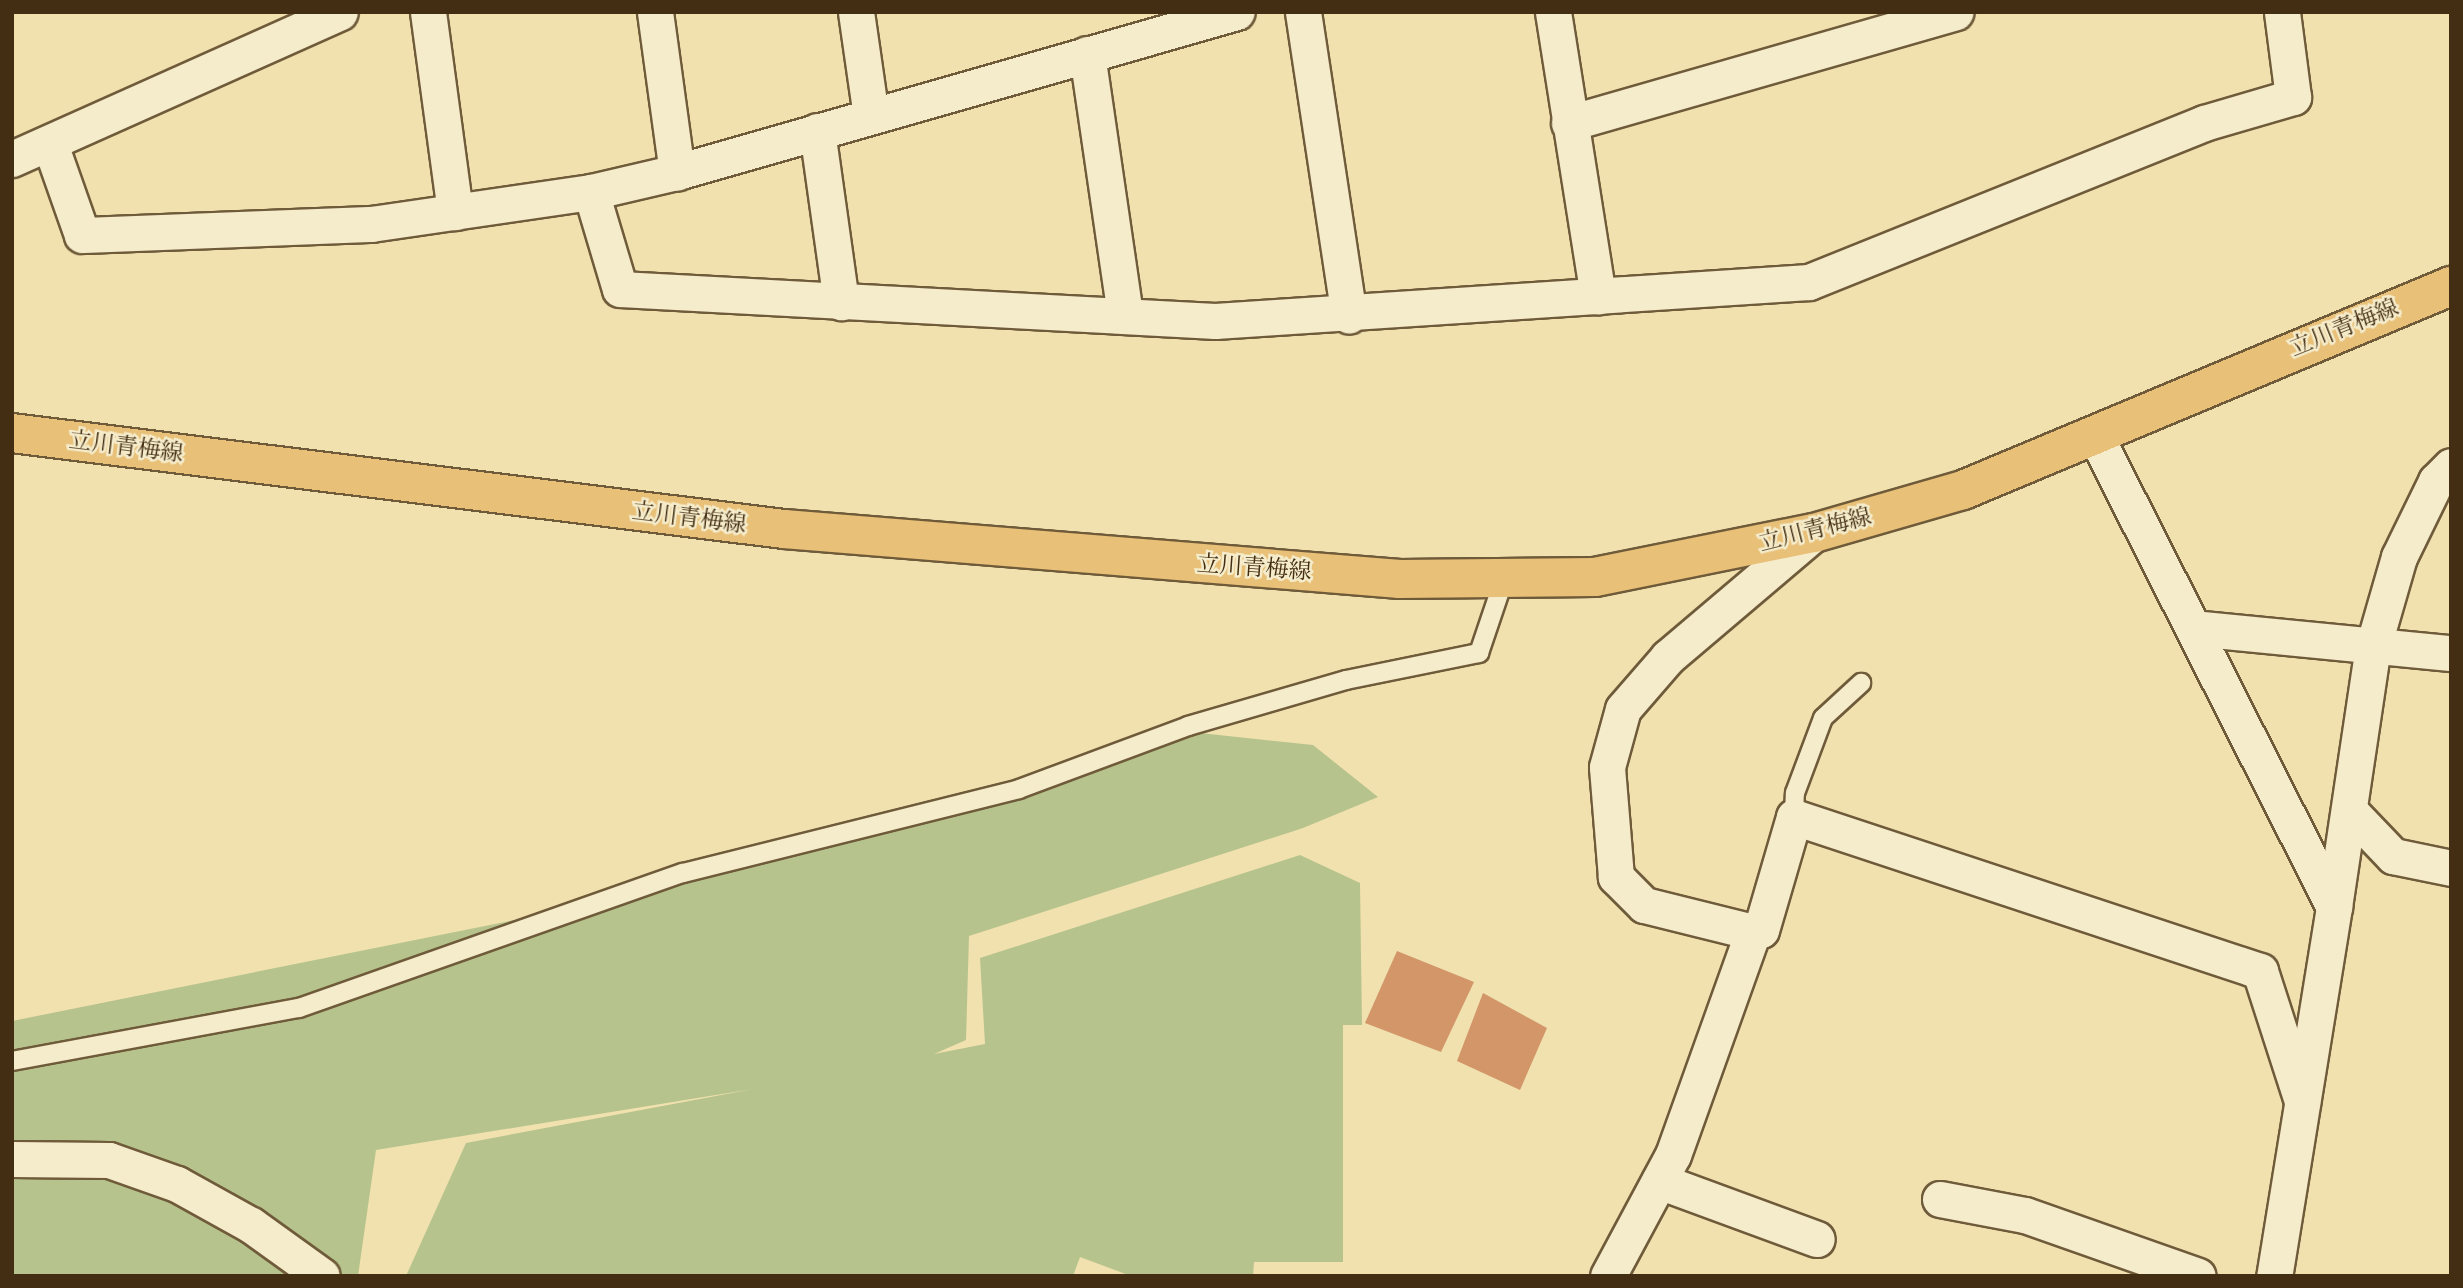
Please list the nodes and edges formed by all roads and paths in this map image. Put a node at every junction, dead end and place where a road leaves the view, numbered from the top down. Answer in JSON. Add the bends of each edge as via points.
{"nodes":[{"id":1,"x":340,"y":12,"type":"edge"},
{"id":2,"x":428,"y":12,"type":"edge"},
{"id":3,"x":655,"y":12,"type":"edge"},
{"id":4,"x":856,"y":12,"type":"edge"},
{"id":5,"x":1237,"y":12,"type":"edge"},
{"id":6,"x":1303,"y":12,"type":"edge"},
{"id":7,"x":1553,"y":12,"type":"edge"},
{"id":8,"x":1955,"y":12,"type":"edge"},
{"id":9,"x":2283,"y":12,"type":"edge"},
{"id":10,"x":1087,"y":54,"type":"junction"},
{"id":11,"x":871,"y":116,"type":"junction"},
{"id":12,"x":1569,"y":123,"type":"junction"},
{"id":13,"x":817,"y":131,"type":"junction"},
{"id":14,"x":50,"y":145,"type":"junction"},
{"id":15,"x":12,"y":159,"type":"edge"},
{"id":16,"x":677,"y":172,"type":"junction"},
{"id":17,"x":590,"y":192,"type":"junction"},
{"id":18,"x":455,"y":212,"type":"junction"},
{"id":19,"x":2451,"y":286,"type":"edge"},
{"id":20,"x":1598,"y":296,"type":"junction"},
{"id":21,"x":841,"y":302,"type":"junction"},
{"id":22,"x":1125,"y":315,"type":"junction"},
{"id":23,"x":1349,"y":316,"type":"junction"},
{"id":24,"x":12,"y":433,"type":"edge"},
{"id":25,"x":2095,"y":435,"type":"junction"},
{"id":26,"x":2451,"y":466,"type":"edge"},
{"id":27,"x":1814,"y":533,"type":"junction"},
{"id":28,"x":1503,"y":582,"type":"junction"},
{"id":29,"x":2194,"y":628,"type":"junction"},
{"id":30,"x":2373,"y":647,"type":"junction"},
{"id":31,"x":2451,"y":653,"type":"edge"},
{"id":32,"x":1861,"y":684,"type":"dead end"},
{"id":33,"x":2349,"y":810,"type":"junction"},
{"id":34,"x":1794,"y":817,"type":"junction"},
{"id":35,"x":2451,"y":868,"type":"edge"},
{"id":36,"x":2334,"y":907,"type":"junction"},
{"id":37,"x":1753,"y":932,"type":"junction"},
{"id":38,"x":12,"y":1062,"type":"edge"},
{"id":39,"x":2304,"y":1107,"type":"junction"},
{"id":40,"x":12,"y":1158,"type":"edge"},
{"id":41,"x":1659,"y":1181,"type":"junction"},
{"id":42,"x":1940,"y":1199,"type":"dead end"},
{"id":43,"x":1817,"y":1239,"type":"dead end"},
{"id":44,"x":322,"y":1276,"type":"edge"},
{"id":45,"x":1608,"y":1276,"type":"edge"},
{"id":46,"x":2197,"y":1276,"type":"edge"},
{"id":47,"x":2274,"y":1276,"type":"edge"}],
"edges":[{"from":1,"to":14,"type":"street"},
{"from":2,"to":18,"type":"street"},
{"from":3,"to":16,"type":"street"},
{"from":4,"to":11,"type":"street"},
{"from":5,"to":10,"type":"street"},
{"from":6,"to":23,"type":"street"},
{"from":7,"to":12,"type":"street"},
{"from":8,"to":12,"type":"street"},
{"from":9,"to":20,"type":"street","via":[[2294,97],[2204,123],[1809,282]]},
{"from":10,"to":11,"type":"street"},
{"from":10,"to":22,"type":"street"},
{"from":11,"to":13,"type":"street"},
{"from":12,"to":20,"type":"street"},
{"from":13,"to":16,"type":"street"},
{"from":13,"to":21,"type":"street"},
{"from":14,"to":15,"type":"street"},
{"from":14,"to":18,"type":"street","via":[[82,235],[371,224]]},
{"from":16,"to":17,"type":"street"},
{"from":17,"to":18,"type":"street"},
{"from":17,"to":21,"type":"street","via":[[620,289]]},
{"from":19,"to":25,"type":"main road","name":"立川青梅線"},
{"from":20,"to":23,"type":"street"},
{"from":21,"to":22,"type":"street"},
{"from":22,"to":23,"type":"street","via":[[1215,321]]},
{"from":24,"to":28,"type":"main road","name":"立川青梅線","via":[[784,529]]},
{"from":25,"to":27,"type":"main road","name":"立川青梅線","via":[[1963,490]]},
{"from":25,"to":29,"type":"street"},
{"from":26,"to":30,"type":"street","via":[[2436,481],[2399,556]]},
{"from":27,"to":28,"type":"main road","name":"立川青梅線","via":[[1595,577]]},
{"from":27,"to":37,"type":"street","via":[[1668,657],[1623,709],[1606,767],[1616,877],[1644,905]]},
{"from":28,"to":38,"type":"lane","via":[[1479,653],[1346,680],[1188,726],[1019,789],[683,873],[299,1009]]},
{"from":29,"to":30,"type":"street"},
{"from":29,"to":36,"type":"street"},
{"from":30,"to":31,"type":"street"},
{"from":30,"to":33,"type":"street"},
{"from":32,"to":34,"type":"lane","via":[[1823,718],[1795,793]]},
{"from":33,"to":35,"type":"street","via":[[2393,856]]},
{"from":33,"to":36,"type":"street"},
{"from":34,"to":37,"type":"street","via":[[1761,930]]},
{"from":34,"to":39,"type":"street","via":[[2260,971]]},
{"from":36,"to":39,"type":"street"},
{"from":37,"to":41,"type":"street"},
{"from":39,"to":47,"type":"street"},
{"from":40,"to":44,"type":"street","via":[[109,1160],[177,1184],[251,1225]]},
{"from":41,"to":43,"type":"street"},
{"from":41,"to":45,"type":"street"},
{"from":42,"to":46,"type":"street","via":[[2025,1214]]}]}
